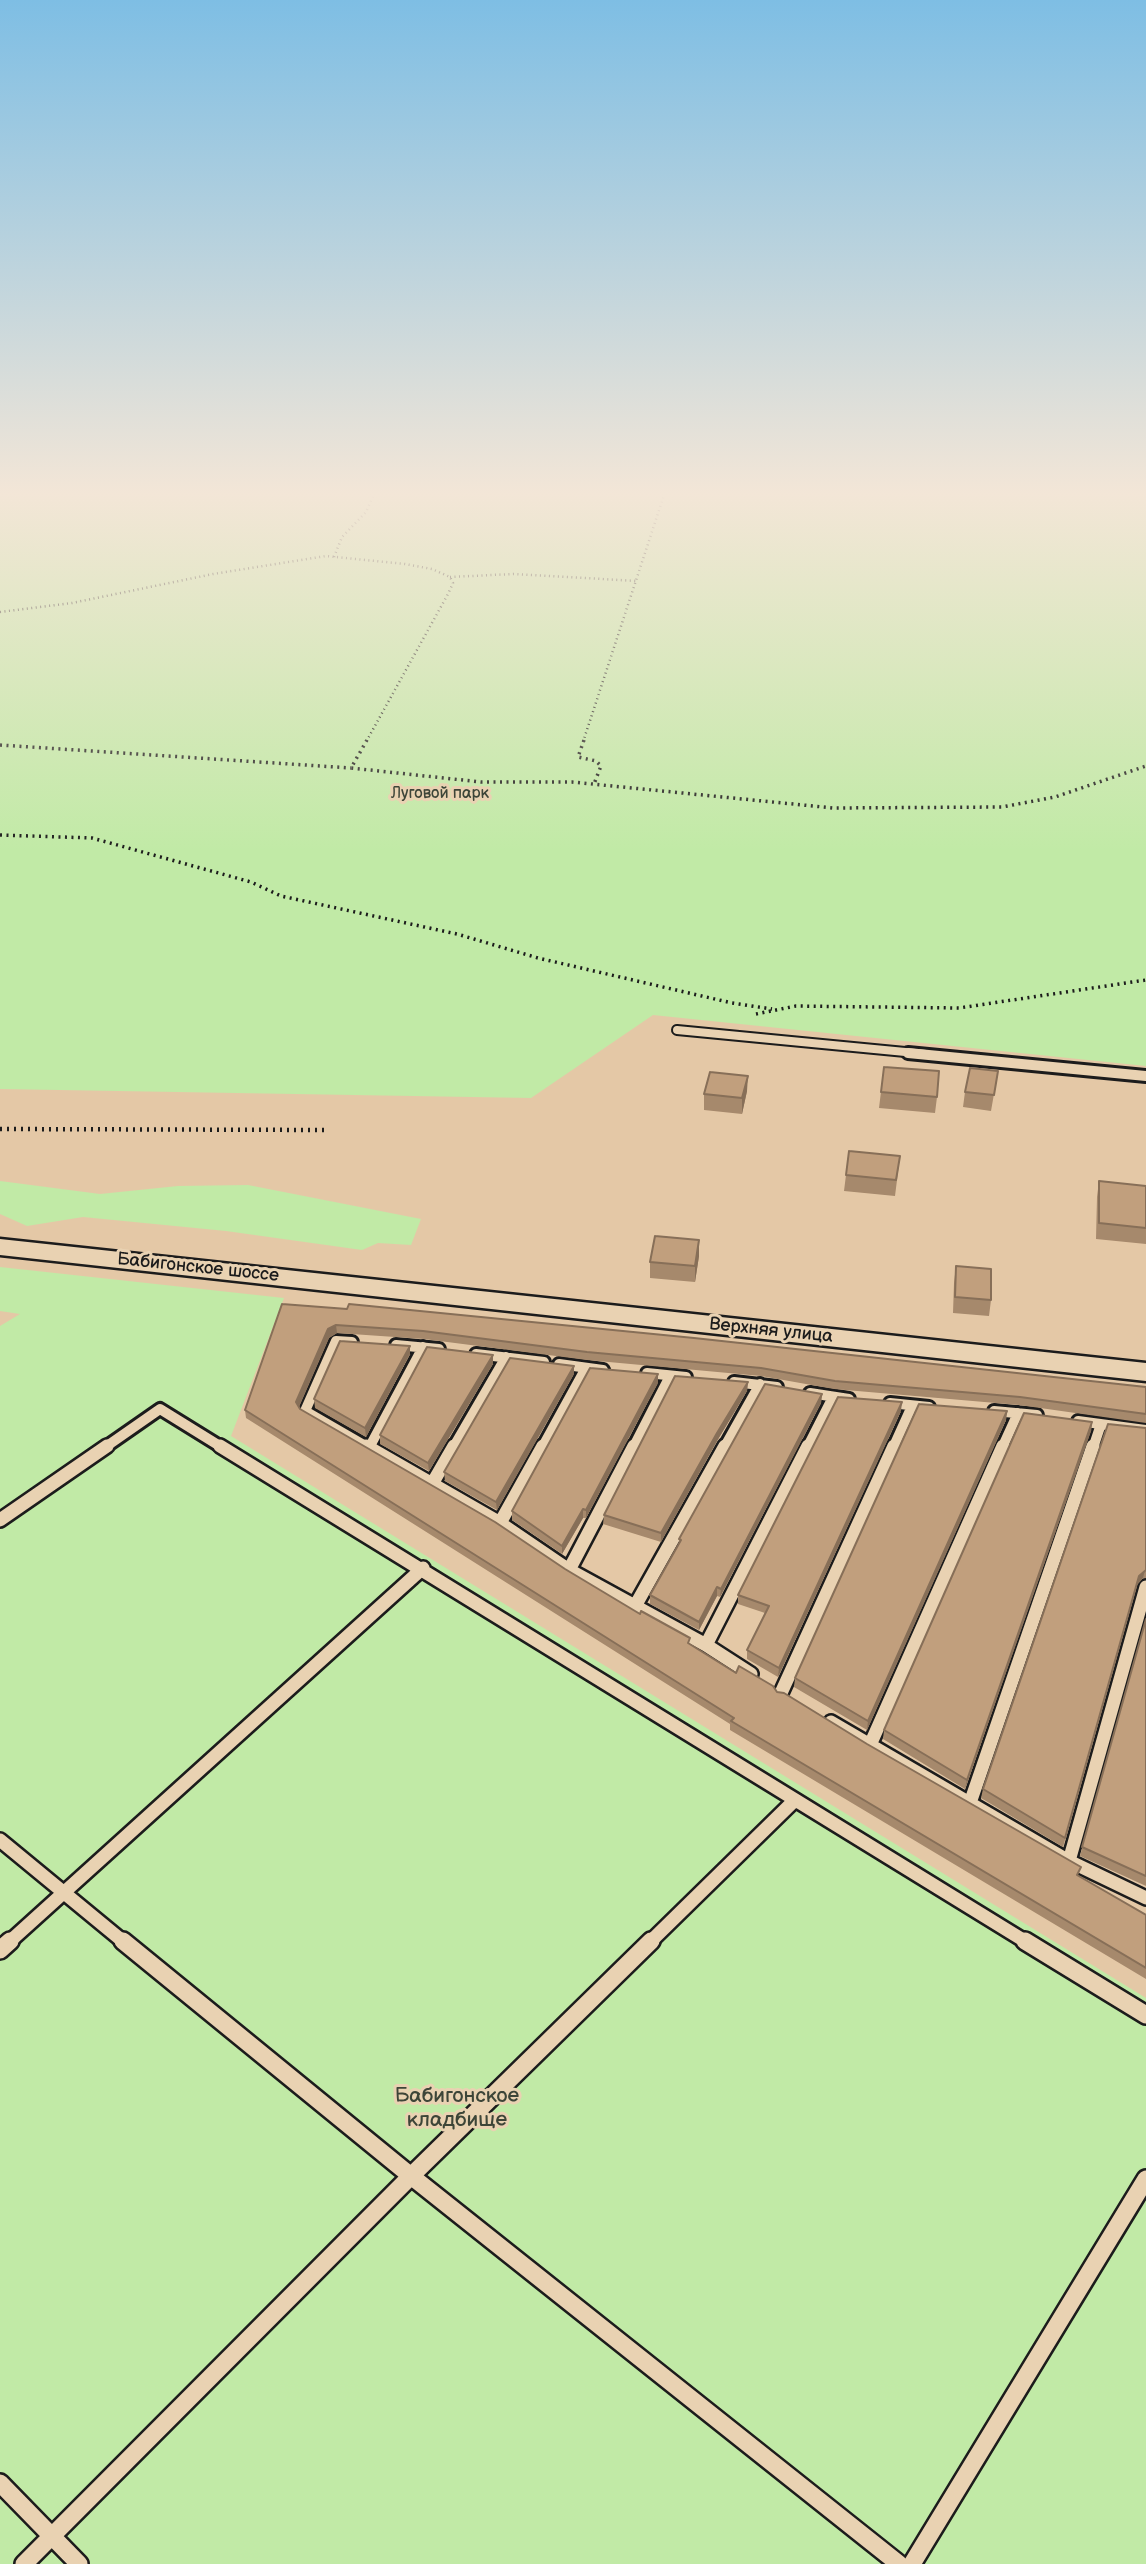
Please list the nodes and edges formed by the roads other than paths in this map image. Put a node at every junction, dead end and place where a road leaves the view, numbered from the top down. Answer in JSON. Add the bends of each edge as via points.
{"nodes":[{"id":1,"x":677,"y":1030,"type":"dead end"},
{"id":2,"x":1146,"y":1076,"type":"edge"},
{"id":3,"x":0,"y":1247,"type":"edge"},
{"id":4,"x":396,"y":1290,"type":"joint"},
{"id":5,"x":361,"y":1343,"type":"edge"},
{"id":6,"x":386,"y":1345,"type":"edge"},
{"id":7,"x":423,"y":1347,"type":"junction"},
{"id":8,"x":451,"y":1351,"type":"edge"},
{"id":9,"x":465,"y":1352,"type":"edge"},
{"id":10,"x":506,"y":1357,"type":"junction"},
{"id":11,"x":586,"y":1368,"type":"junction"},
{"id":12,"x":614,"y":1371,"type":"edge"},
{"id":13,"x":1146,"y":1371,"type":"edge"},
{"id":14,"x":628,"y":1372,"type":"edge"},
{"id":15,"x":670,"y":1376,"type":"junction"},
{"id":16,"x":695,"y":1378,"type":"edge"},
{"id":17,"x":721,"y":1380,"type":"edge"},
{"id":18,"x":760,"y":1384,"type":"junction"},
{"id":19,"x":833,"y":1397,"type":"junction"},
{"id":20,"x":912,"y":1406,"type":"junction"},
{"id":21,"x":938,"y":1407,"type":"edge"},
{"id":22,"x":978,"y":1410,"type":"edge"},
{"id":23,"x":1018,"y":1412,"type":"junction"},
{"id":24,"x":1046,"y":1416,"type":"edge"},
{"id":25,"x":1059,"y":1418,"type":"edge"},
{"id":26,"x":1101,"y":1424,"type":"junction"},
{"id":27,"x":1146,"y":1430,"type":"edge"},
{"id":28,"x":369,"y":1448,"type":"junction"},
{"id":29,"x":432,"y":1484,"type":"junction"},
{"id":30,"x":0,"y":1520,"type":"edge"},
{"id":31,"x":500,"y":1523,"type":"junction"},
{"id":32,"x":423,"y":1568,"type":"junction"},
{"id":33,"x":569,"y":1570,"type":"junction"},
{"id":34,"x":1146,"y":1587,"type":"edge"},
{"id":35,"x":634,"y":1608,"type":"junction"},
{"id":36,"x":706,"y":1645,"type":"junction"},
{"id":37,"x":814,"y":1712,"type":"edge"},
{"id":38,"x":870,"y":1745,"type":"junction"},
{"id":39,"x":795,"y":1800,"type":"junction"},
{"id":40,"x":970,"y":1803,"type":"junction"},
{"id":41,"x":0,"y":1840,"type":"edge"},
{"id":42,"x":1069,"y":1861,"type":"junction"},
{"id":43,"x":66,"y":1893,"type":"junction"},
{"id":44,"x":1146,"y":1898,"type":"edge"},
{"id":45,"x":0,"y":1950,"type":"edge"},
{"id":46,"x":1146,"y":2015,"type":"edge"},
{"id":47,"x":411,"y":2176,"type":"junction"},
{"id":48,"x":1146,"y":2179,"type":"edge"},
{"id":49,"x":0,"y":2483,"type":"edge"},
{"id":50,"x":52,"y":2537,"type":"junction"},
{"id":51,"x":24,"y":2564,"type":"edge"},
{"id":52,"x":79,"y":2564,"type":"edge"},
{"id":53,"x":899,"y":2564,"type":"edge"},
{"id":54,"x":912,"y":2564,"type":"edge"}],
"edges":[{"from":1,"to":2,"type":"lane"},
{"from":3,"to":4,"type":"street","name":"Бабигонское шоссе"},
{"from":4,"to":13,"type":"street","name":"Верхняя улица"},
{"from":5,"to":28,"type":"lane","via":[[336,1341],[305,1411]]},
{"from":6,"to":7,"type":"lane"},
{"from":7,"to":8,"type":"lane"},
{"from":7,"to":28,"type":"lane"},
{"from":9,"to":10,"type":"lane"},
{"from":10,"to":11,"type":"lane"},
{"from":10,"to":29,"type":"lane"},
{"from":11,"to":12,"type":"lane"},
{"from":11,"to":31,"type":"lane"},
{"from":14,"to":15,"type":"lane"},
{"from":15,"to":16,"type":"lane"},
{"from":15,"to":33,"type":"lane"},
{"from":17,"to":18,"type":"lane"},
{"from":18,"to":19,"type":"lane"},
{"from":18,"to":35,"type":"lane"},
{"from":19,"to":20,"type":"lane"},
{"from":19,"to":36,"type":"lane"},
{"from":20,"to":21,"type":"lane"},
{"from":20,"to":36,"type":"lane","via":[[775,1689]]},
{"from":22,"to":23,"type":"lane"},
{"from":23,"to":24,"type":"lane"},
{"from":23,"to":38,"type":"lane"},
{"from":25,"to":26,"type":"lane"},
{"from":26,"to":27,"type":"lane"},
{"from":26,"to":40,"type":"lane"},
{"from":28,"to":29,"type":"lane"},
{"from":29,"to":31,"type":"lane"},
{"from":30,"to":32,"type":"lane","via":[[160,1409]]},
{"from":31,"to":33,"type":"lane"},
{"from":32,"to":39,"type":"lane"},
{"from":32,"to":43,"type":"lane"},
{"from":33,"to":35,"type":"lane"},
{"from":34,"to":42,"type":"lane"},
{"from":35,"to":36,"type":"lane"},
{"from":37,"to":38,"type":"lane"},
{"from":38,"to":40,"type":"lane"},
{"from":39,"to":46,"type":"lane"},
{"from":39,"to":47,"type":"lane"},
{"from":40,"to":42,"type":"lane"},
{"from":41,"to":43,"type":"lane"},
{"from":42,"to":44,"type":"lane"},
{"from":43,"to":45,"type":"lane"},
{"from":43,"to":47,"type":"lane"},
{"from":47,"to":50,"type":"lane"},
{"from":47,"to":53,"type":"lane"},
{"from":48,"to":54,"type":"lane"},
{"from":49,"to":50,"type":"lane"},
{"from":50,"to":51,"type":"lane"},
{"from":50,"to":52,"type":"lane"}]}
